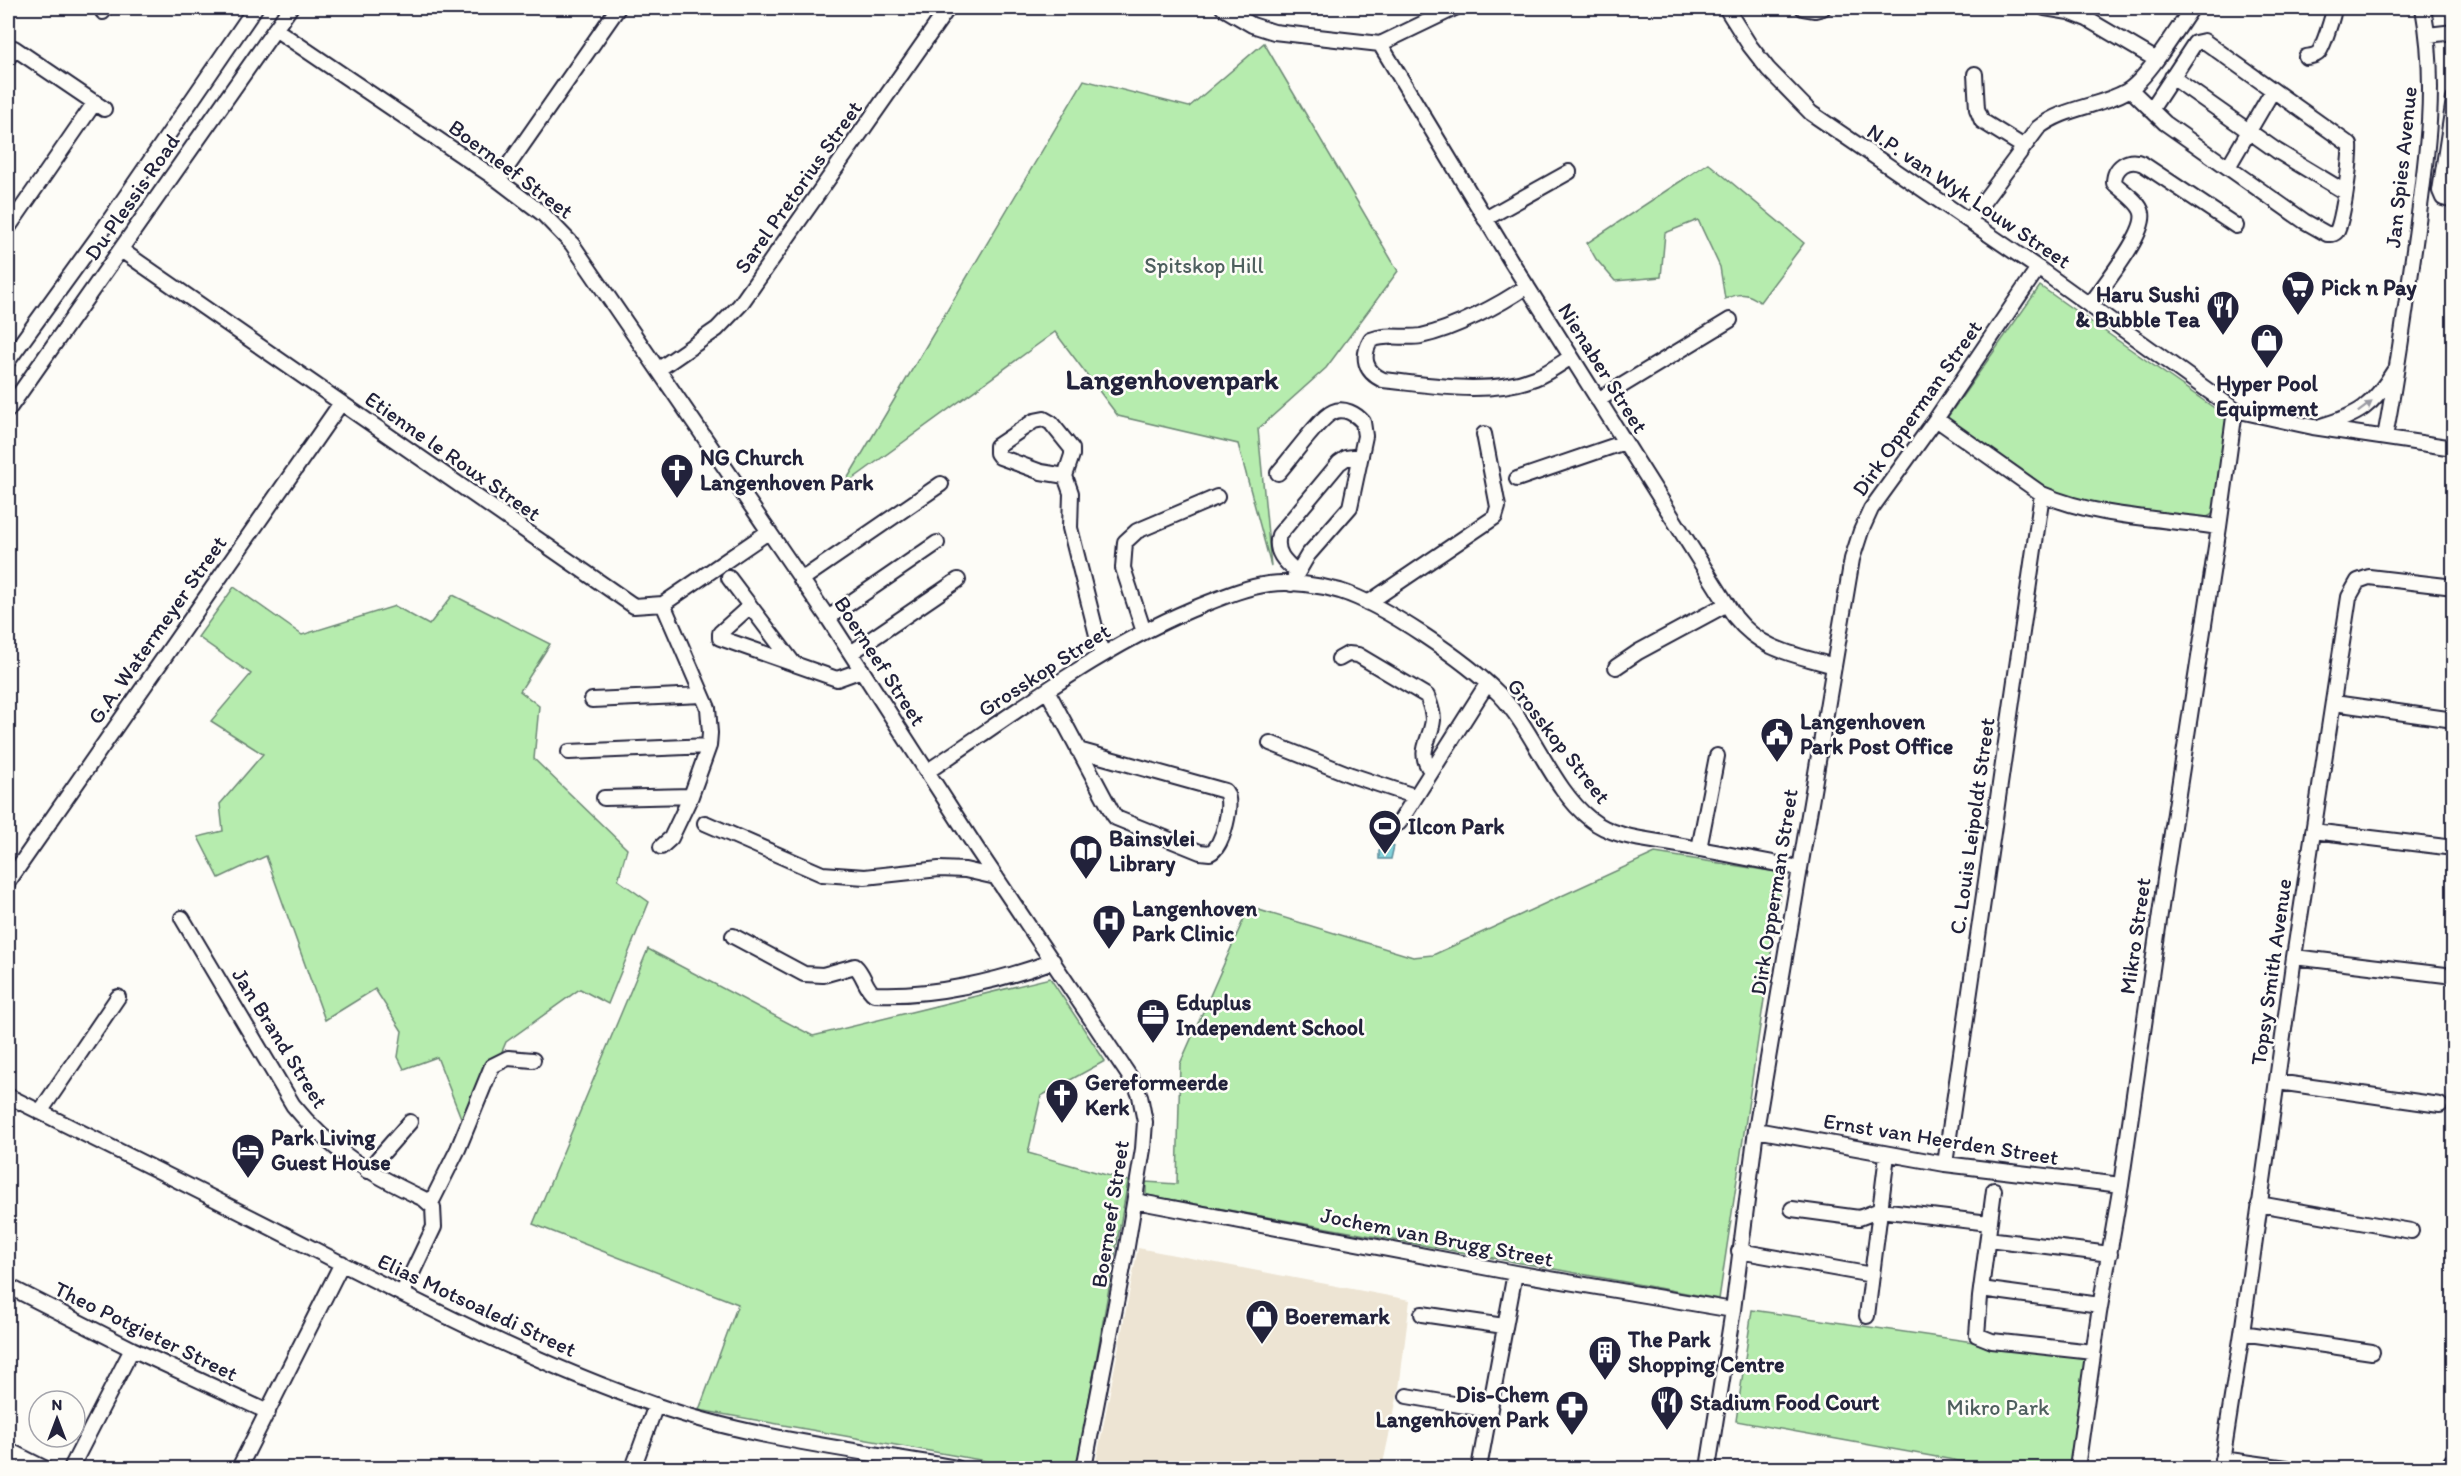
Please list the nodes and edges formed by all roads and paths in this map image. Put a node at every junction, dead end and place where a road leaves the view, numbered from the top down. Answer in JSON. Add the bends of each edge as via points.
{"nodes":[{"id":1,"x":255,"y":8,"type":"edge"},
{"id":2,"x":290,"y":8,"type":"edge"},
{"id":3,"x":618,"y":8,"type":"edge"},
{"id":4,"x":948,"y":8,"type":"edge"},
{"id":5,"x":1223,"y":8,"type":"edge"},
{"id":6,"x":1455,"y":8,"type":"edge"},
{"id":7,"x":1726,"y":8,"type":"edge"},
{"id":8,"x":1803,"y":8,"type":"edge"},
{"id":9,"x":1823,"y":8,"type":"edge"},
{"id":10,"x":2045,"y":8,"type":"edge"},
{"id":11,"x":2192,"y":8,"type":"edge"},
{"id":12,"x":2334,"y":8,"type":"edge"},
{"id":13,"x":2423,"y":8,"type":"edge"},
{"id":14,"x":275,"y":28,"type":"junction"},
{"id":15,"x":2454,"y":32,"type":"edge"},
{"id":16,"x":2428,"y":35,"type":"junction"},
{"id":17,"x":1380,"y":44,"type":"junction"},
{"id":18,"x":2306,"y":57,"type":"dead end"},
{"id":19,"x":8,"y":58,"type":"edge"},
{"id":20,"x":2156,"y":59,"type":"junction"},
{"id":21,"x":1975,"y":74,"type":"dead end"},
{"id":22,"x":2172,"y":77,"type":"junction"},
{"id":23,"x":2130,"y":89,"type":"junction"},
{"id":24,"x":2272,"y":90,"type":"junction"},
{"id":25,"x":2454,"y":99,"type":"edge"},
{"id":26,"x":2151,"y":110,"type":"junction"},
{"id":27,"x":2250,"y":132,"type":"junction"},
{"id":28,"x":2024,"y":147,"type":"junction"},
{"id":29,"x":2228,"y":167,"type":"junction"},
{"id":30,"x":1569,"y":172,"type":"dead end"},
{"id":31,"x":498,"y":180,"type":"junction"},
{"id":32,"x":2345,"y":192,"type":"junction"},
{"id":33,"x":2454,"y":201,"type":"edge"},
{"id":34,"x":1485,"y":219,"type":"junction"},
{"id":35,"x":1968,"y":221,"type":"junction"},
{"id":36,"x":2236,"y":226,"type":"dead end"},
{"id":37,"x":8,"y":228,"type":"edge"},
{"id":38,"x":121,"y":250,"type":"junction"},
{"id":39,"x":2038,"y":268,"type":"junction"},
{"id":40,"x":1527,"y":286,"type":"junction"},
{"id":41,"x":2090,"y":305,"type":"junction"},
{"id":42,"x":1730,"y":320,"type":"dead end"},
{"id":43,"x":1571,"y":357,"type":"junction"},
{"id":44,"x":8,"y":361,"type":"edge"},
{"id":45,"x":2399,"y":363,"type":"junction"},
{"id":46,"x":659,"y":369,"type":"junction"},
{"id":47,"x":1598,"y":400,"type":"junction"},
{"id":48,"x":342,"y":403,"type":"junction"},
{"id":49,"x":8,"y":410,"type":"edge"},
{"id":50,"x":2235,"y":410,"type":"junction"},
{"id":51,"x":1936,"y":419,"type":"junction"},
{"id":52,"x":2313,"y":427,"type":"junction"},
{"id":53,"x":1484,"y":434,"type":"dead end"},
{"id":54,"x":2388,"y":437,"type":"junction"},
{"id":55,"x":1625,"y":442,"type":"junction"},
{"id":56,"x":2454,"y":448,"type":"edge"},
{"id":57,"x":1361,"y":456,"type":"junction"},
{"id":58,"x":1278,"y":473,"type":"dead end"},
{"id":59,"x":1065,"y":476,"type":"junction"},
{"id":60,"x":1517,"y":479,"type":"dead end"},
{"id":61,"x":941,"y":484,"type":"dead end"},
{"id":62,"x":2042,"y":494,"type":"junction"},
{"id":63,"x":1217,"y":497,"type":"dead end"},
{"id":64,"x":2219,"y":527,"type":"junction"},
{"id":65,"x":768,"y":532,"type":"junction"},
{"id":66,"x":937,"y":543,"type":"dead end"},
{"id":67,"x":729,"y":578,"type":"dead end"},
{"id":68,"x":1294,"y":578,"type":"junction"},
{"id":69,"x":801,"y":580,"type":"junction"},
{"id":70,"x":958,"y":580,"type":"dead end"},
{"id":71,"x":2454,"y":587,"type":"edge"},
{"id":72,"x":1368,"y":603,"type":"junction"},
{"id":73,"x":663,"y":604,"type":"junction"},
{"id":74,"x":1727,"y":604,"type":"junction"},
{"id":75,"x":750,"y":606,"type":"junction"},
{"id":76,"x":828,"y":618,"type":"junction"},
{"id":77,"x":1144,"y":632,"type":"junction"},
{"id":78,"x":851,"y":653,"type":"junction"},
{"id":79,"x":1102,"y":655,"type":"junction"},
{"id":80,"x":1339,"y":659,"type":"dead end"},
{"id":81,"x":794,"y":664,"type":"junction"},
{"id":82,"x":1834,"y":666,"type":"junction"},
{"id":83,"x":1616,"y":667,"type":"dead end"},
{"id":84,"x":862,"y":670,"type":"junction"},
{"id":85,"x":1487,"y":684,"type":"junction"},
{"id":86,"x":1048,"y":692,"type":"junction"},
{"id":87,"x":702,"y":695,"type":"junction"},
{"id":88,"x":592,"y":700,"type":"dead end"},
{"id":89,"x":2334,"y":703,"type":"junction"},
{"id":90,"x":2454,"y":720,"type":"edge"},
{"id":91,"x":1270,"y":743,"type":"dead end"},
{"id":92,"x":709,"y":746,"type":"junction"},
{"id":93,"x":1078,"y":750,"type":"junction"},
{"id":94,"x":569,"y":752,"type":"dead end"},
{"id":95,"x":1717,"y":756,"type":"dead end"},
{"id":96,"x":928,"y":771,"type":"junction"},
{"id":97,"x":1431,"y":771,"type":"junction"},
{"id":98,"x":691,"y":796,"type":"junction"},
{"id":99,"x":1414,"y":796,"type":"junction"},
{"id":100,"x":604,"y":798,"type":"dead end"},
{"id":101,"x":705,"y":823,"type":"dead end"},
{"id":102,"x":1399,"y":823,"type":"dead end"},
{"id":103,"x":2313,"y":831,"type":"junction"},
{"id":104,"x":661,"y":847,"type":"dead end"},
{"id":105,"x":2454,"y":848,"type":"edge"},
{"id":106,"x":1699,"y":849,"type":"junction"},
{"id":107,"x":1799,"y":868,"type":"junction"},
{"id":108,"x":996,"y":877,"type":"junction"},
{"id":109,"x":8,"y":882,"type":"edge"},
{"id":110,"x":182,"y":918,"type":"dead end"},
{"id":111,"x":733,"y":936,"type":"dead end"},
{"id":112,"x":2294,"y":957,"type":"junction"},
{"id":113,"x":1053,"y":961,"type":"junction"},
{"id":114,"x":2454,"y":976,"type":"edge"},
{"id":115,"x":118,"y":997,"type":"dead end"},
{"id":116,"x":533,"y":1060,"type":"dead end"},
{"id":117,"x":2277,"y":1082,"type":"junction"},
{"id":118,"x":8,"y":1096,"type":"edge"},
{"id":119,"x":2440,"y":1105,"type":"dead end"},
{"id":120,"x":40,"y":1112,"type":"junction"},
{"id":121,"x":410,"y":1122,"type":"dead end"},
{"id":122,"x":1756,"y":1130,"type":"junction"},
{"id":123,"x":1887,"y":1155,"type":"junction"},
{"id":124,"x":1945,"y":1164,"type":"junction"},
{"id":125,"x":367,"y":1171,"type":"junction"},
{"id":126,"x":2121,"y":1185,"type":"junction"},
{"id":127,"x":1994,"y":1190,"type":"dead end"},
{"id":128,"x":1135,"y":1201,"type":"junction"},
{"id":129,"x":431,"y":1203,"type":"junction"},
{"id":130,"x":2259,"y":1204,"type":"junction"},
{"id":131,"x":1792,"y":1209,"type":"dead end"},
{"id":132,"x":1880,"y":1210,"type":"junction"},
{"id":133,"x":1989,"y":1223,"type":"junction"},
{"id":134,"x":2411,"y":1231,"type":"dead end"},
{"id":135,"x":1988,"y":1239,"type":"junction"},
{"id":136,"x":1739,"y":1251,"type":"junction"},
{"id":137,"x":2110,"y":1254,"type":"junction"},
{"id":138,"x":342,"y":1263,"type":"junction"},
{"id":139,"x":1515,"y":1273,"type":"junction"},
{"id":140,"x":1872,"y":1275,"type":"junction"},
{"id":141,"x":8,"y":1286,"type":"edge"},
{"id":142,"x":1981,"y":1289,"type":"junction"},
{"id":143,"x":402,"y":1294,"type":"junction"},
{"id":144,"x":2100,"y":1305,"type":"junction"},
{"id":145,"x":1733,"y":1310,"type":"junction"},
{"id":146,"x":1422,"y":1314,"type":"dead end"},
{"id":147,"x":1867,"y":1316,"type":"dead end"},
{"id":148,"x":1504,"y":1326,"type":"junction"},
{"id":149,"x":2242,"y":1334,"type":"junction"},
{"id":150,"x":132,"y":1349,"type":"junction"},
{"id":151,"x":2093,"y":1352,"type":"junction"},
{"id":152,"x":2372,"y":1352,"type":"dead end"},
{"id":153,"x":1407,"y":1396,"type":"dead end"},
{"id":154,"x":656,"y":1405,"type":"junction"},
{"id":155,"x":1489,"y":1410,"type":"junction"},
{"id":156,"x":267,"y":1412,"type":"junction"},
{"id":157,"x":8,"y":1450,"type":"edge"},
{"id":158,"x":2454,"y":1463,"type":"edge"},
{"id":159,"x":2222,"y":1464,"type":"edge"},
{"id":160,"x":44,"y":1468,"type":"edge"},
{"id":161,"x":70,"y":1468,"type":"edge"},
{"id":162,"x":239,"y":1468,"type":"edge"},
{"id":163,"x":633,"y":1468,"type":"edge"},
{"id":164,"x":957,"y":1468,"type":"edge"},
{"id":165,"x":1084,"y":1468,"type":"edge"},
{"id":166,"x":1479,"y":1468,"type":"edge"},
{"id":167,"x":1708,"y":1468,"type":"edge"},
{"id":168,"x":2077,"y":1468,"type":"edge"},
{"id":169,"x":2287,"y":1468,"type":"edge"},
{"id":170,"x":2452,"y":1468,"type":"edge"}],
"edges":[{"from":1,"to":44,"type":"street","name":"Du Plessis Road"},
{"from":2,"to":14,"type":"street","name":"Du Plessis Road"},
{"from":3,"to":31,"type":"street"},
{"from":4,"to":46,"type":"street","name":"Sarel Pretorius Street","via":[[740,305],[717,328]]},
{"from":5,"to":17,"type":"street","via":[[1252,25],[1274,32]]},
{"from":6,"to":17,"type":"street"},
{"from":7,"to":35,"type":"street","name":"N.P. van Wyk Louw Street","via":[[1768,69],[1811,113]]},
{"from":8,"to":9,"type":"street"},
{"from":10,"to":20,"type":"street","via":[[2087,19]]},
{"from":11,"to":20,"type":"street"},
{"from":12,"to":18,"type":"street","via":[[2322,50]]},
{"from":13,"to":16,"type":"street","name":"Jan Spies Avenue"},
{"from":14,"to":31,"type":"street","name":"Boerneef Street"},
{"from":14,"to":38,"type":"street","name":"Du Plessis Road"},
{"from":15,"to":16,"type":"street"},
{"from":16,"to":45,"type":"street","name":"Jan Spies Avenue","via":[[2430,136]]},
{"from":17,"to":34,"type":"street","name":"Nienaber Street"},
{"from":19,"to":37,"type":"street","via":[[14,48],[99,106]]},
{"from":20,"to":23,"type":"street"},
{"from":21,"to":28,"type":"street","via":[[1977,109],[1982,121]]},
{"from":22,"to":24,"type":"street","via":[[2200,40]]},
{"from":22,"to":26,"type":"street"},
{"from":22,"to":27,"type":"street"},
{"from":23,"to":26,"type":"street"},
{"from":23,"to":28,"type":"street","via":[[2049,120]]},
{"from":24,"to":27,"type":"street"},
{"from":24,"to":32,"type":"street","via":[[2350,145]]},
{"from":25,"to":33,"type":"street","via":[[2440,194]]},
{"from":26,"to":29,"type":"street"},
{"from":27,"to":29,"type":"street"},
{"from":27,"to":32,"type":"street"},
{"from":28,"to":35,"type":"street"},
{"from":29,"to":32,"type":"street","via":[[2327,234],[2338,230]]},
{"from":30,"to":34,"type":"street"},
{"from":31,"to":46,"type":"street","name":"Boerneef Street","via":[[543,214],[572,244]]},
{"from":34,"to":40,"type":"street","name":"Nienaber Street"},
{"from":35,"to":39,"type":"street","name":"N.P. van Wyk Louw Street"},
{"from":36,"to":41,"type":"street","via":[[2143,164],[2124,163],[2115,173],[2114,183],[2140,208],[2143,220],[2138,234]]},
{"from":38,"to":48,"type":"street","name":"Etienne le Roux Street"},
{"from":38,"to":49,"type":"street","name":"Du Plessis Road"},
{"from":39,"to":41,"type":"street","name":"N.P. van Wyk Louw Street"},
{"from":39,"to":51,"type":"street","name":"Dirk Opperman Street"},
{"from":40,"to":43,"type":"street","name":"Nienaber Street"},
{"from":40,"to":43,"type":"street","via":[[1505,301],[1446,328],[1413,337],[1384,336],[1371,340],[1365,357],[1367,368],[1383,380],[1487,387],[1537,378]]},
{"from":41,"to":50,"type":"street","name":"N.P. van Wyk Louw Street"},
{"from":42,"to":47,"type":"street"},
{"from":43,"to":47,"type":"street","name":"Nienaber Street"},
{"from":52,"to":45,"type":"street","one_way":true,"via":[[2343,420],[2369,405]]},
{"from":45,"to":54,"type":"street","name":"Jan Spies Avenue"},
{"from":46,"to":65,"type":"street","name":"Boerneef Street"},
{"from":47,"to":55,"type":"street","name":"Nienaber Street"},
{"from":48,"to":73,"type":"street","name":"Etienne le Roux Street","via":[[614,595],[634,606]]},
{"from":48,"to":109,"type":"street","name":"G.A. Watermeyer Street"},
{"from":50,"to":52,"type":"street","name":"N.P. van Wyk Louw Street"},
{"from":50,"to":64,"type":"street","name":"Mikro Street"},
{"from":51,"to":62,"type":"street"},
{"from":51,"to":82,"type":"street","name":"Dirk Opperman Street","via":[[1871,509],[1861,531]]},
{"from":52,"to":54,"type":"street","name":"N.P. van Wyk Louw Street"},
{"from":53,"to":72,"type":"street","via":[[1498,507],[1495,517]]},
{"from":54,"to":56,"type":"street","name":"N.P. van Wyk Louw Street"},
{"from":55,"to":60,"type":"street"},
{"from":55,"to":74,"type":"street","name":"Nienaber Street"},
{"from":57,"to":58,"type":"street","via":[[1363,422],[1337,410],[1325,417]]},
{"from":57,"to":68,"type":"street","via":[[1350,507],[1308,555]]},
{"from":57,"to":68,"type":"street","via":[[1339,463],[1279,535],[1278,549]]},
{"from":59,"to":59,"type":"street","via":[[1000,457],[997,446],[1034,422],[1047,420],[1072,449]]},
{"from":59,"to":79,"type":"street","via":[[1071,493],[1070,528]]},
{"from":61,"to":69,"type":"street"},
{"from":62,"to":64,"type":"street","via":[[2094,511]]},
{"from":62,"to":124,"type":"street","name":"C. Louis Leipoldt Street"},
{"from":63,"to":77,"type":"street","via":[[1137,531],[1125,542],[1123,568]]},
{"from":64,"to":126,"type":"street","name":"Mikro Street"},
{"from":65,"to":69,"type":"street","name":"Boerneef Street"},
{"from":65,"to":73,"type":"street"},
{"from":66,"to":76,"type":"street"},
{"from":67,"to":75,"type":"street"},
{"from":68,"to":72,"type":"street","name":"Grosskop Street"},
{"from":68,"to":77,"type":"street","name":"Grosskop Street","via":[[1231,594],[1173,616]]},
{"from":69,"to":76,"type":"street","name":"Boerneef Street"},
{"from":70,"to":78,"type":"street"},
{"from":71,"to":89,"type":"street","name":"Topsy Smith Avenue","via":[[2374,576],[2358,581],[2349,597]]},
{"from":72,"to":85,"type":"street","name":"Grosskop Street","via":[[1455,657]]},
{"from":73,"to":87,"type":"street"},
{"from":74,"to":82,"type":"street","name":"Nienaber Street","via":[[1760,642]]},
{"from":74,"to":83,"type":"street"},
{"from":75,"to":81,"type":"street"},
{"from":75,"to":81,"type":"street","via":[[720,633],[720,638]]},
{"from":76,"to":78,"type":"street","name":"Boerneef Street"},
{"from":77,"to":79,"type":"street","name":"Grosskop Street"},
{"from":78,"to":84,"type":"street","name":"Boerneef Street"},
{"from":79,"to":86,"type":"street","name":"Grosskop Street"},
{"from":80,"to":97,"type":"street","via":[[1348,654],[1358,655],[1427,696],[1433,722],[1423,751]]},
{"from":81,"to":84,"type":"street","via":[[837,680]]},
{"from":82,"to":107,"type":"street","name":"Dirk Opperman Street"},
{"from":84,"to":96,"type":"street","name":"Boerneef Street"},
{"from":85,"to":97,"type":"street"},
{"from":85,"to":106,"type":"street","name":"Grosskop Street","via":[[1530,734],[1570,797],[1590,819],[1623,834]]},
{"from":86,"to":93,"type":"street"},
{"from":86,"to":96,"type":"street","name":"Grosskop Street"},
{"from":87,"to":88,"type":"street"},
{"from":87,"to":92,"type":"street","via":[[710,721]]},
{"from":89,"to":90,"type":"street"},
{"from":89,"to":103,"type":"street","name":"Topsy Smith Avenue"},
{"from":91,"to":99,"type":"street"},
{"from":92,"to":94,"type":"street"},
{"from":92,"to":98,"type":"street"},
{"from":93,"to":93,"type":"street","via":[[1116,818],[1200,852],[1210,853],[1218,847],[1229,808],[1225,791]]},
{"from":95,"to":106,"type":"street"},
{"from":96,"to":108,"type":"street","name":"Boerneef Street"},
{"from":97,"to":99,"type":"street"},
{"from":98,"to":100,"type":"street"},
{"from":98,"to":104,"type":"street","via":[[671,838]]},
{"from":99,"to":102,"type":"street"},
{"from":101,"to":108,"type":"street","via":[[822,874],[865,878],[939,869]]},
{"from":103,"to":105,"type":"street"},
{"from":103,"to":112,"type":"street","name":"Topsy Smith Avenue"},
{"from":106,"to":107,"type":"street","name":"Grosskop Street"},
{"from":107,"to":122,"type":"street","name":"Dirk Opperman Street"},
{"from":108,"to":113,"type":"street","name":"Boerneef Street"},
{"from":110,"to":125,"type":"street","name":"Jan Brand Street","via":[[293,1105],[310,1126]]},
{"from":111,"to":113,"type":"street","via":[[808,975],[824,975],[855,966],[874,994],[975,984]]},
{"from":112,"to":114,"type":"street"},
{"from":112,"to":117,"type":"street","name":"Topsy Smith Avenue"},
{"from":113,"to":128,"type":"street","name":"Boerneef Street","via":[[1140,1096],[1145,1122]]},
{"from":115,"to":120,"type":"street"},
{"from":116,"to":129,"type":"street","via":[[513,1058],[492,1066]]},
{"from":117,"to":119,"type":"street"},
{"from":117,"to":130,"type":"street","name":"Topsy Smith Avenue"},
{"from":118,"to":120,"type":"street","name":"Elias Motsoaledi Street"},
{"from":120,"to":138,"type":"street","name":"Elias Motsoaledi Street"},
{"from":121,"to":125,"type":"street"},
{"from":122,"to":123,"type":"street","name":"Ernst van Heerden Street"},
{"from":122,"to":136,"type":"street","name":"Dirk Opperman Street"},
{"from":123,"to":124,"type":"street","name":"Ernst van Heerden Street"},
{"from":123,"to":132,"type":"street"},
{"from":124,"to":126,"type":"street","name":"Ernst van Heerden Street"},
{"from":125,"to":129,"type":"street","name":"Jan Brand Street"},
{"from":126,"to":137,"type":"street","name":"Mikro Street"},
{"from":127,"to":133,"type":"street"},
{"from":128,"to":139,"type":"street","name":"Jochem van Brugg Street"},
{"from":128,"to":165,"type":"street","name":"Boerneef Street"},
{"from":129,"to":143,"type":"street","via":[[434,1227]]},
{"from":130,"to":134,"type":"street"},
{"from":130,"to":149,"type":"street","name":"Topsy Smith Avenue"},
{"from":131,"to":132,"type":"street","via":[[1859,1218]]},
{"from":132,"to":133,"type":"street"},
{"from":132,"to":140,"type":"street"},
{"from":133,"to":135,"type":"street"},
{"from":135,"to":137,"type":"street"},
{"from":135,"to":142,"type":"street"},
{"from":136,"to":140,"type":"street"},
{"from":136,"to":145,"type":"street","name":"Dirk Opperman Street"},
{"from":137,"to":144,"type":"street","name":"Mikro Street"},
{"from":138,"to":143,"type":"street","name":"Elias Motsoaledi Street"},
{"from":138,"to":156,"type":"street"},
{"from":139,"to":145,"type":"street","name":"Jochem van Brugg Street"},
{"from":139,"to":148,"type":"street"},
{"from":140,"to":147,"type":"street"},
{"from":141,"to":150,"type":"street","name":"Theo Potgieter Street"},
{"from":142,"to":144,"type":"street"},
{"from":142,"to":151,"type":"street","via":[[1978,1337]]},
{"from":143,"to":154,"type":"street","name":"Elias Motsoaledi Street","via":[[524,1354]]},
{"from":144,"to":151,"type":"street","name":"Mikro Street"},
{"from":145,"to":167,"type":"street","name":"Dirk Opperman Street"},
{"from":146,"to":148,"type":"street"},
{"from":148,"to":155,"type":"street"},
{"from":149,"to":152,"type":"street"},
{"from":149,"to":159,"type":"street","name":"Topsy Smith Avenue"},
{"from":150,"to":156,"type":"street","name":"Theo Potgieter Street"},
{"from":150,"to":161,"type":"street"},
{"from":151,"to":168,"type":"street","name":"Mikro Street"},
{"from":153,"to":155,"type":"street"},
{"from":154,"to":163,"type":"street"},
{"from":154,"to":164,"type":"street","name":"Elias Motsoaledi Street","via":[[771,1435]]},
{"from":155,"to":166,"type":"street"},
{"from":156,"to":162,"type":"street"},
{"from":157,"to":160,"type":"street"},
{"from":158,"to":170,"type":"highway"},
{"from":159,"to":169,"type":"street"}]}
